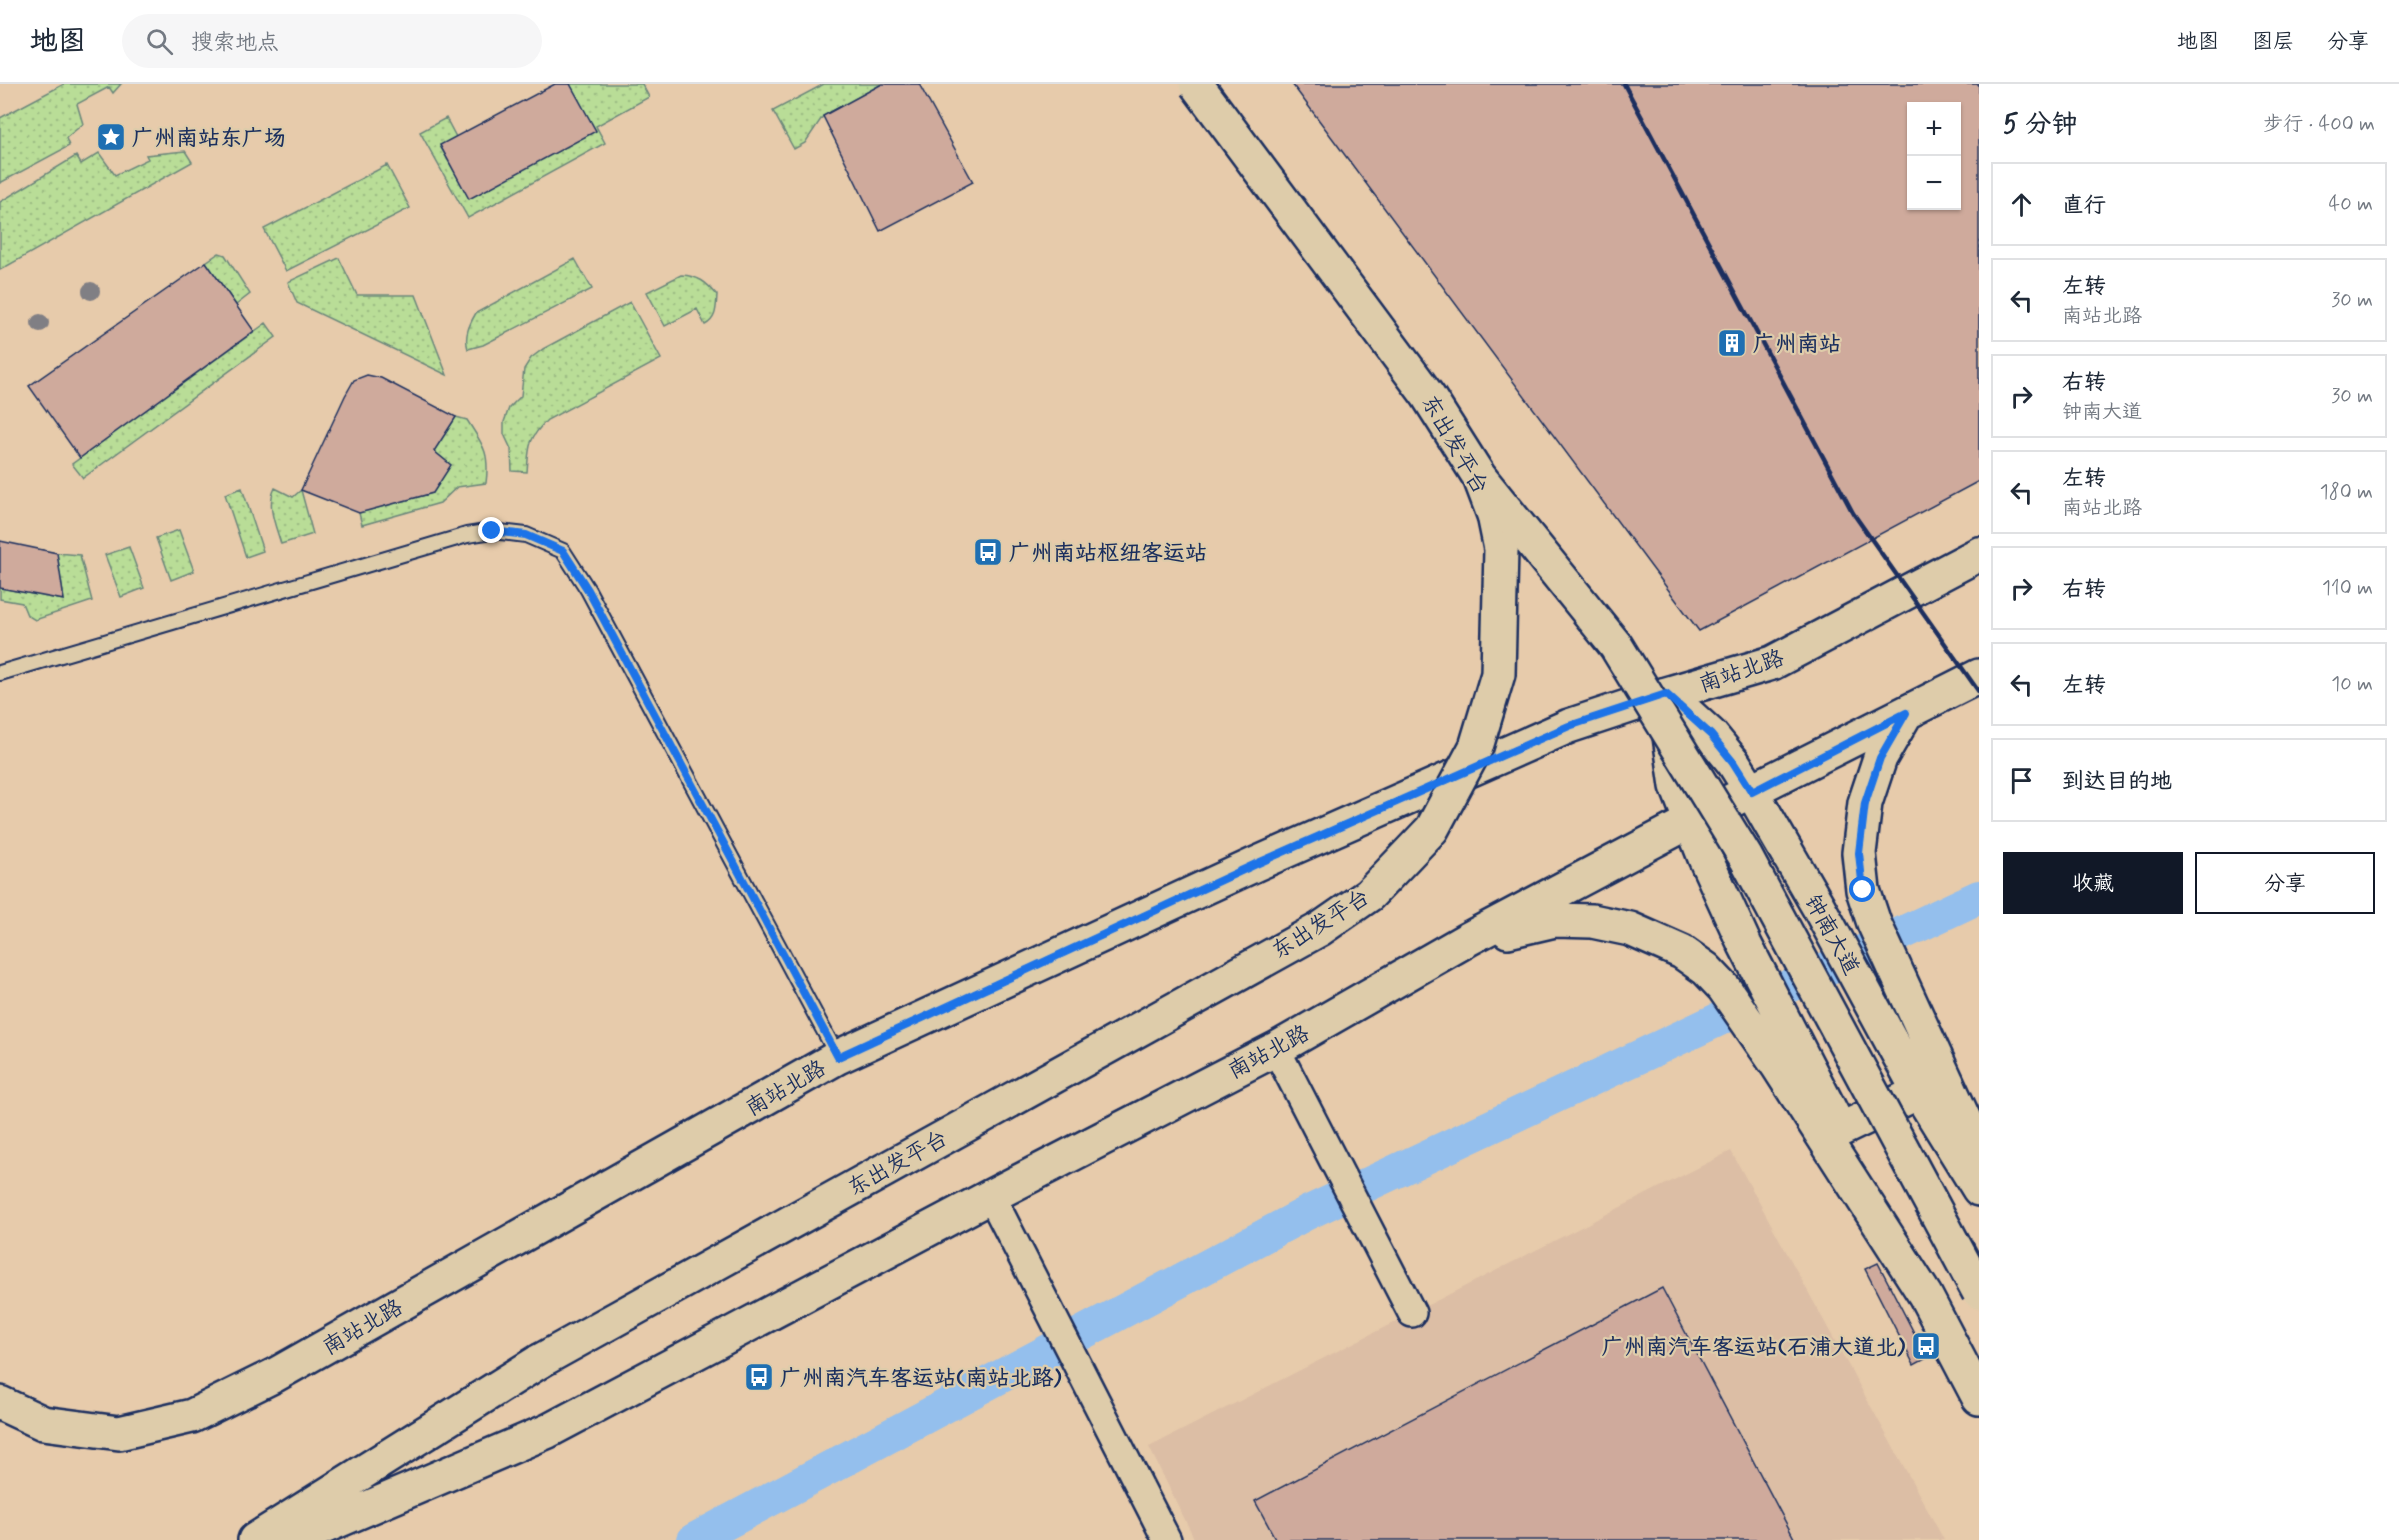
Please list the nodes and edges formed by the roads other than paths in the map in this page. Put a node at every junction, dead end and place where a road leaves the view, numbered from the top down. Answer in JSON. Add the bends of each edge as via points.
{"nodes":[{"id":1,"x":1196,"y":84,"type":"edge"},
{"id":2,"x":1480,"y":478,"type":"junction"},
{"id":3,"x":1979,"y":554,"type":"edge"},
{"id":4,"x":0,"y":674,"type":"edge"},
{"id":5,"x":1979,"y":676,"type":"edge"},
{"id":6,"x":1666,"y":694,"type":"junction"},
{"id":7,"x":1906,"y":713,"type":"junction"},
{"id":8,"x":1752,"y":792,"type":"junction"},
{"id":9,"x":1691,"y":821,"type":"junction"},
{"id":10,"x":1468,"y":939,"type":"junction"},
{"id":11,"x":1276,"y":1048,"type":"junction"},
{"id":12,"x":838,"y":1057,"type":"junction"},
{"id":13,"x":1791,"y":1062,"type":"junction"},
{"id":14,"x":1919,"y":1092,"type":"junction"},
{"id":15,"x":1840,"y":1130,"type":"junction"},
{"id":16,"x":1979,"y":1152,"type":"edge"},
{"id":17,"x":1979,"y":1189,"type":"edge"},
{"id":18,"x":991,"y":1196,"type":"junction"},
{"id":19,"x":1979,"y":1292,"type":"edge"},
{"id":20,"x":1925,"y":1295,"type":"junction"},
{"id":21,"x":1412,"y":1313,"type":"dead end"},
{"id":22,"x":1979,"y":1398,"type":"edge"},
{"id":23,"x":0,"y":1403,"type":"edge"},
{"id":24,"x":255,"y":1540,"type":"edge"},
{"id":25,"x":293,"y":1540,"type":"edge"},
{"id":26,"x":1167,"y":1540,"type":"edge"}],
"edges":[{"from":1,"to":2,"type":"main road","name":"东出发平台","bridge":true,"via":[[1428,396]]},
{"from":2,"to":19,"type":"main road","bridge":true,"via":[[1616,646],[1746,858]]},
{"from":2,"to":24,"type":"main road","name":"东出发平台","bridge":true,"via":[[1501,549],[1498,674],[1476,747],[1432,829],[1369,895],[1320,929],[540,1361]]},
{"from":3,"to":6,"type":"main road","name":"南站北路","via":[[1772,663]]},
{"from":4,"to":12,"type":"lane","via":[[467,535],[492,531],[526,535],[563,551],[588,590]]},
{"from":5,"to":7,"type":"main road","name":"南站北路"},
{"from":6,"to":8,"type":"main road","name":"钟南大道","via":[[1711,735]]},
{"from":6,"to":9,"type":"main road","via":[[1677,786]]},
{"from":6,"to":12,"type":"main road","name":"南站北路","via":[[1569,726],[1256,864]]},
{"from":7,"to":8,"type":"main road","name":"南站北路"},
{"from":7,"to":16,"type":"main road","via":[[1880,758],[1865,803],[1859,853],[1863,890],[1874,923]]},
{"from":8,"to":9,"type":"main road","name":"南站北路"},
{"from":8,"to":14,"type":"main road","name":"钟南大道"},
{"from":9,"to":10,"type":"main road","name":"南站北路"},
{"from":9,"to":13,"type":"main road"},
{"from":10,"to":11,"type":"main road","name":"南站北路"},
{"from":10,"to":13,"type":"main road","via":[[1555,920],[1592,921],[1630,929],[1682,952],[1706,969]]},
{"from":11,"to":18,"type":"main road","name":"南站北路"},
{"from":11,"to":21,"type":"street"},
{"from":12,"to":23,"type":"main road","name":"南站北路","via":[[275,1376],[192,1416],[119,1433],[43,1423]]},
{"from":13,"to":15,"type":"main road"},
{"from":13,"to":20,"type":"main road"},
{"from":14,"to":15,"type":"main road"},
{"from":14,"to":17,"type":"main road","name":"钟南大道"},
{"from":15,"to":20,"type":"main road"},
{"from":18,"to":25,"type":"main road","name":"南站北路","via":[[548,1431]]},
{"from":18,"to":26,"type":"street"},
{"from":20,"to":22,"type":"main road"}]}
